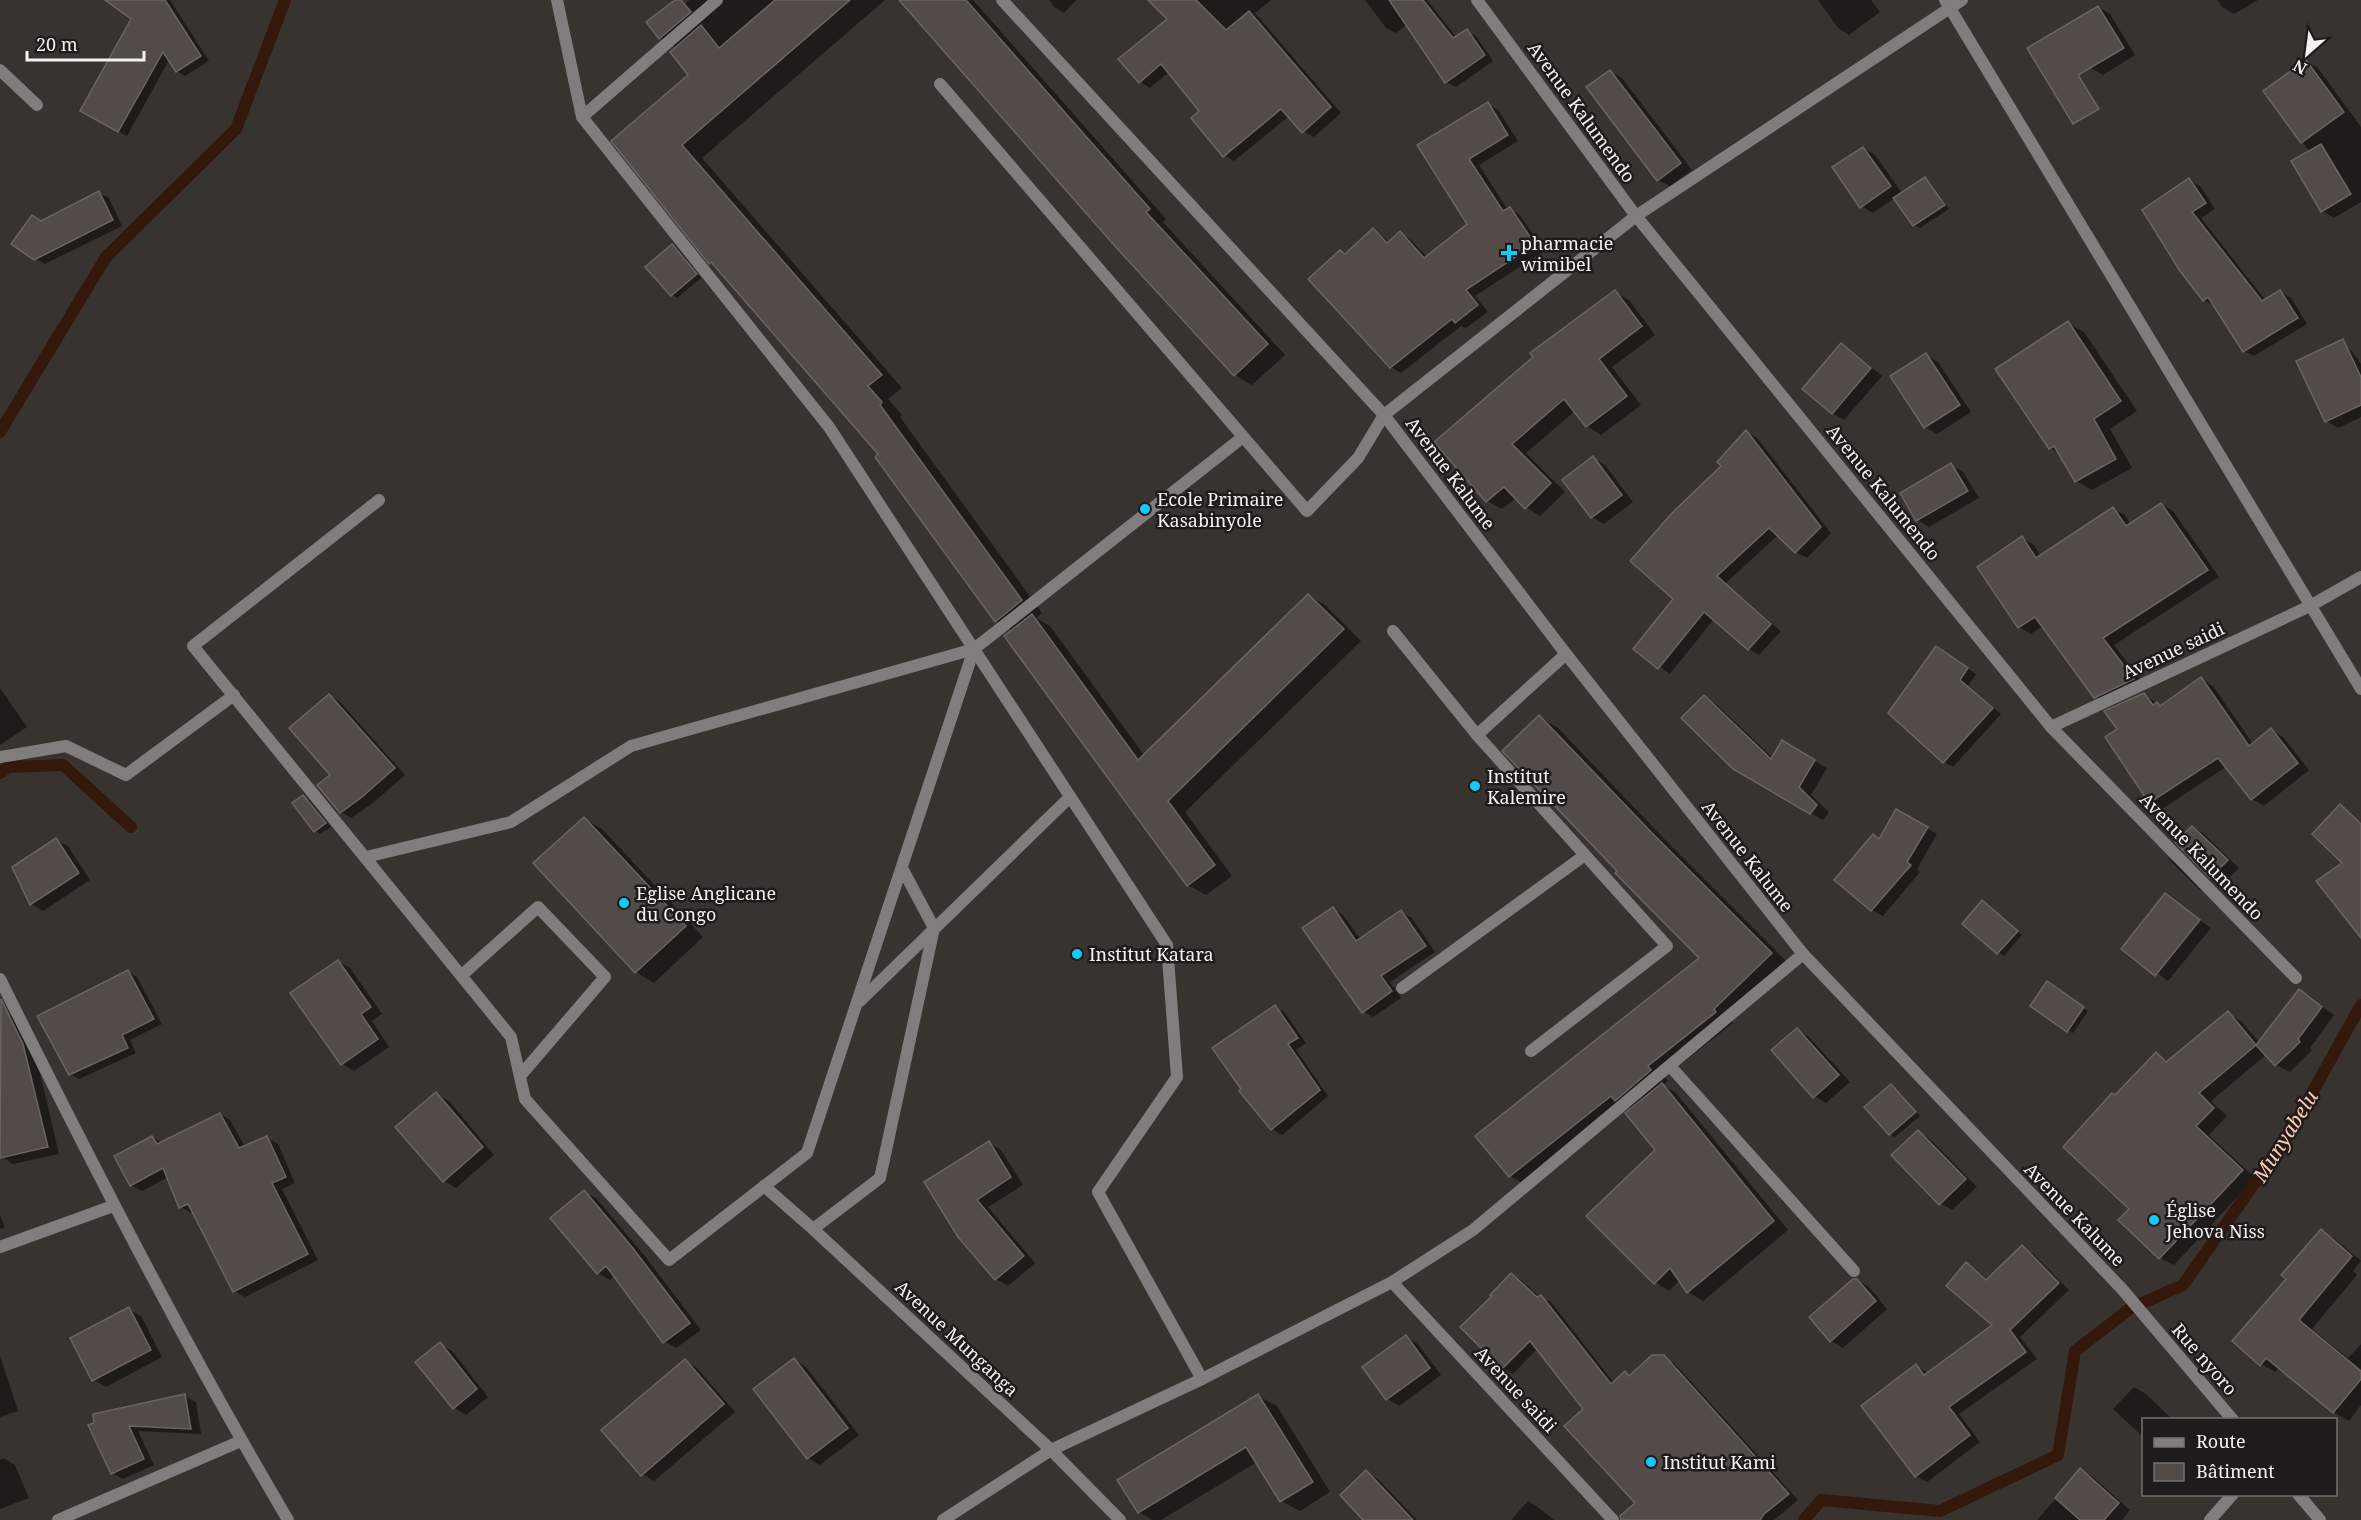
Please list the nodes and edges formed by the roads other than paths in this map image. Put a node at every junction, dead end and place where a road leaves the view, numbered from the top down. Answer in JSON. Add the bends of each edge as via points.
{"nodes":[{"id":1,"x":557,"y":0,"type":"edge"},
{"id":2,"x":717,"y":0,"type":"edge"},
{"id":3,"x":1002,"y":0,"type":"edge"},
{"id":4,"x":1477,"y":0,"type":"edge"},
{"id":5,"x":1962,"y":0,"type":"edge"},
{"id":6,"x":1947,"y":4,"type":"edge"},
{"id":7,"x":0,"y":70,"type":"edge"},
{"id":8,"x":940,"y":84,"type":"dead end"},
{"id":9,"x":37,"y":105,"type":"dead end"},
{"id":10,"x":582,"y":117,"type":"junction"},
{"id":11,"x":1636,"y":216,"type":"junction"},
{"id":12,"x":1384,"y":415,"type":"junction"},
{"id":13,"x":1243,"y":437,"type":"junction"},
{"id":14,"x":379,"y":500,"type":"dead end"},
{"id":15,"x":2361,"y":577,"type":"edge"},
{"id":16,"x":2310,"y":606,"type":"junction"},
{"id":17,"x":1393,"y":631,"type":"dead end"},
{"id":18,"x":974,"y":649,"type":"junction"},
{"id":19,"x":1566,"y":654,"type":"junction"},
{"id":20,"x":2361,"y":689,"type":"edge"},
{"id":21,"x":234,"y":696,"type":"junction"},
{"id":22,"x":2051,"y":727,"type":"junction"},
{"id":23,"x":1477,"y":735,"type":"junction"},
{"id":24,"x":0,"y":757,"type":"edge"},
{"id":25,"x":1070,"y":797,"type":"junction"},
{"id":26,"x":1585,"y":855,"type":"junction"},
{"id":27,"x":366,"y":857,"type":"junction"},
{"id":28,"x":902,"y":868,"type":"junction"},
{"id":29,"x":934,"y":928,"type":"junction"},
{"id":30,"x":1803,"y":954,"type":"junction"},
{"id":31,"x":462,"y":975,"type":"junction"},
{"id":32,"x":2296,"y":978,"type":"dead end"},
{"id":33,"x":0,"y":979,"type":"edge"},
{"id":34,"x":1402,"y":988,"type":"dead end"},
{"id":35,"x":857,"y":1004,"type":"junction"},
{"id":36,"x":1531,"y":1052,"type":"dead end"},
{"id":37,"x":1670,"y":1066,"type":"junction"},
{"id":38,"x":520,"y":1076,"type":"junction"},
{"id":39,"x":764,"y":1186,"type":"junction"},
{"id":40,"x":113,"y":1206,"type":"junction"},
{"id":41,"x":813,"y":1229,"type":"junction"},
{"id":42,"x":0,"y":1247,"type":"edge"},
{"id":43,"x":1854,"y":1271,"type":"dead end"},
{"id":44,"x":1392,"y":1282,"type":"junction"},
{"id":45,"x":2149,"y":1322,"type":"joint"},
{"id":46,"x":1202,"y":1379,"type":"junction"},
{"id":47,"x":2232,"y":1418,"type":"edge"},
{"id":48,"x":241,"y":1441,"type":"junction"},
{"id":49,"x":1051,"y":1450,"type":"junction"},
{"id":50,"x":2231,"y":1496,"type":"edge"},
{"id":51,"x":2300,"y":1496,"type":"edge"},
{"id":52,"x":58,"y":1520,"type":"edge"},
{"id":53,"x":288,"y":1520,"type":"edge"},
{"id":54,"x":943,"y":1520,"type":"edge"},
{"id":55,"x":1120,"y":1520,"type":"edge"},
{"id":56,"x":1613,"y":1520,"type":"edge"},
{"id":57,"x":2210,"y":1520,"type":"edge"},
{"id":58,"x":2320,"y":1520,"type":"edge"}],
"edges":[{"from":1,"to":10,"type":"street"},
{"from":2,"to":10,"type":"street"},
{"from":3,"to":12,"type":"street","name":"Avenue Kalume"},
{"from":4,"to":11,"type":"street","name":"Avenue Kalumendo"},
{"from":5,"to":6,"type":"street"},
{"from":6,"to":11,"type":"street"},
{"from":6,"to":16,"type":"street"},
{"from":7,"to":9,"type":"street"},
{"from":8,"to":13,"type":"street"},
{"from":10,"to":18,"type":"street","via":[[829,427]]},
{"from":11,"to":12,"type":"street"},
{"from":11,"to":22,"type":"street","name":"Avenue Kalumendo"},
{"from":12,"to":13,"type":"street","via":[[1358,458],[1307,511]]},
{"from":12,"to":19,"type":"street","name":"Avenue Kalume"},
{"from":13,"to":18,"type":"street"},
{"from":14,"to":21,"type":"street","via":[[193,646]]},
{"from":15,"to":16,"type":"street","name":"Avenue saidi"},
{"from":16,"to":20,"type":"street"},
{"from":16,"to":22,"type":"street","name":"Avenue saidi"},
{"from":17,"to":23,"type":"street"},
{"from":18,"to":25,"type":"street"},
{"from":18,"to":27,"type":"street","via":[[631,746],[511,822]]},
{"from":18,"to":28,"type":"street"},
{"from":19,"to":23,"type":"street"},
{"from":19,"to":30,"type":"street","name":"Avenue Kalume"},
{"from":21,"to":24,"type":"street","via":[[126,775],[66,746]]},
{"from":21,"to":27,"type":"street"},
{"from":22,"to":32,"type":"street","name":"Avenue Kalumendo"},
{"from":23,"to":26,"type":"street"},
{"from":25,"to":29,"type":"street"},
{"from":25,"to":46,"type":"street","via":[[1167,945],[1177,1077],[1098,1192]]},
{"from":26,"to":34,"type":"street"},
{"from":26,"to":36,"type":"street","via":[[1667,946]]},
{"from":27,"to":31,"type":"street"},
{"from":28,"to":29,"type":"street"},
{"from":28,"to":35,"type":"street"},
{"from":29,"to":35,"type":"street"},
{"from":29,"to":41,"type":"street","via":[[880,1178]]},
{"from":30,"to":37,"type":"street"},
{"from":30,"to":45,"type":"street","name":"Avenue Kalume","via":[[2122,1288]]},
{"from":31,"to":38,"type":"street","via":[[511,1037]]},
{"from":31,"to":38,"type":"street","via":[[538,907],[605,977]]},
{"from":33,"to":40,"type":"street"},
{"from":35,"to":39,"type":"street","via":[[807,1153]]},
{"from":37,"to":43,"type":"street"},
{"from":37,"to":44,"type":"street","via":[[1473,1230]]},
{"from":38,"to":39,"type":"street","via":[[525,1099],[669,1260]]},
{"from":39,"to":41,"type":"street","name":"Avenue Munganga"},
{"from":40,"to":42,"type":"street"},
{"from":40,"to":48,"type":"street"},
{"from":41,"to":49,"type":"street","name":"Avenue Munganga"},
{"from":44,"to":46,"type":"street"},
{"from":44,"to":56,"type":"street","name":"Avenue saidi"},
{"from":45,"to":47,"type":"street","name":"Rue nyoro"},
{"from":46,"to":49,"type":"street"},
{"from":48,"to":52,"type":"street"},
{"from":48,"to":53,"type":"street"},
{"from":49,"to":54,"type":"street"},
{"from":49,"to":55,"type":"street","name":"Avenue Munganga"},
{"from":50,"to":57,"type":"street"},
{"from":51,"to":58,"type":"street"}]}
